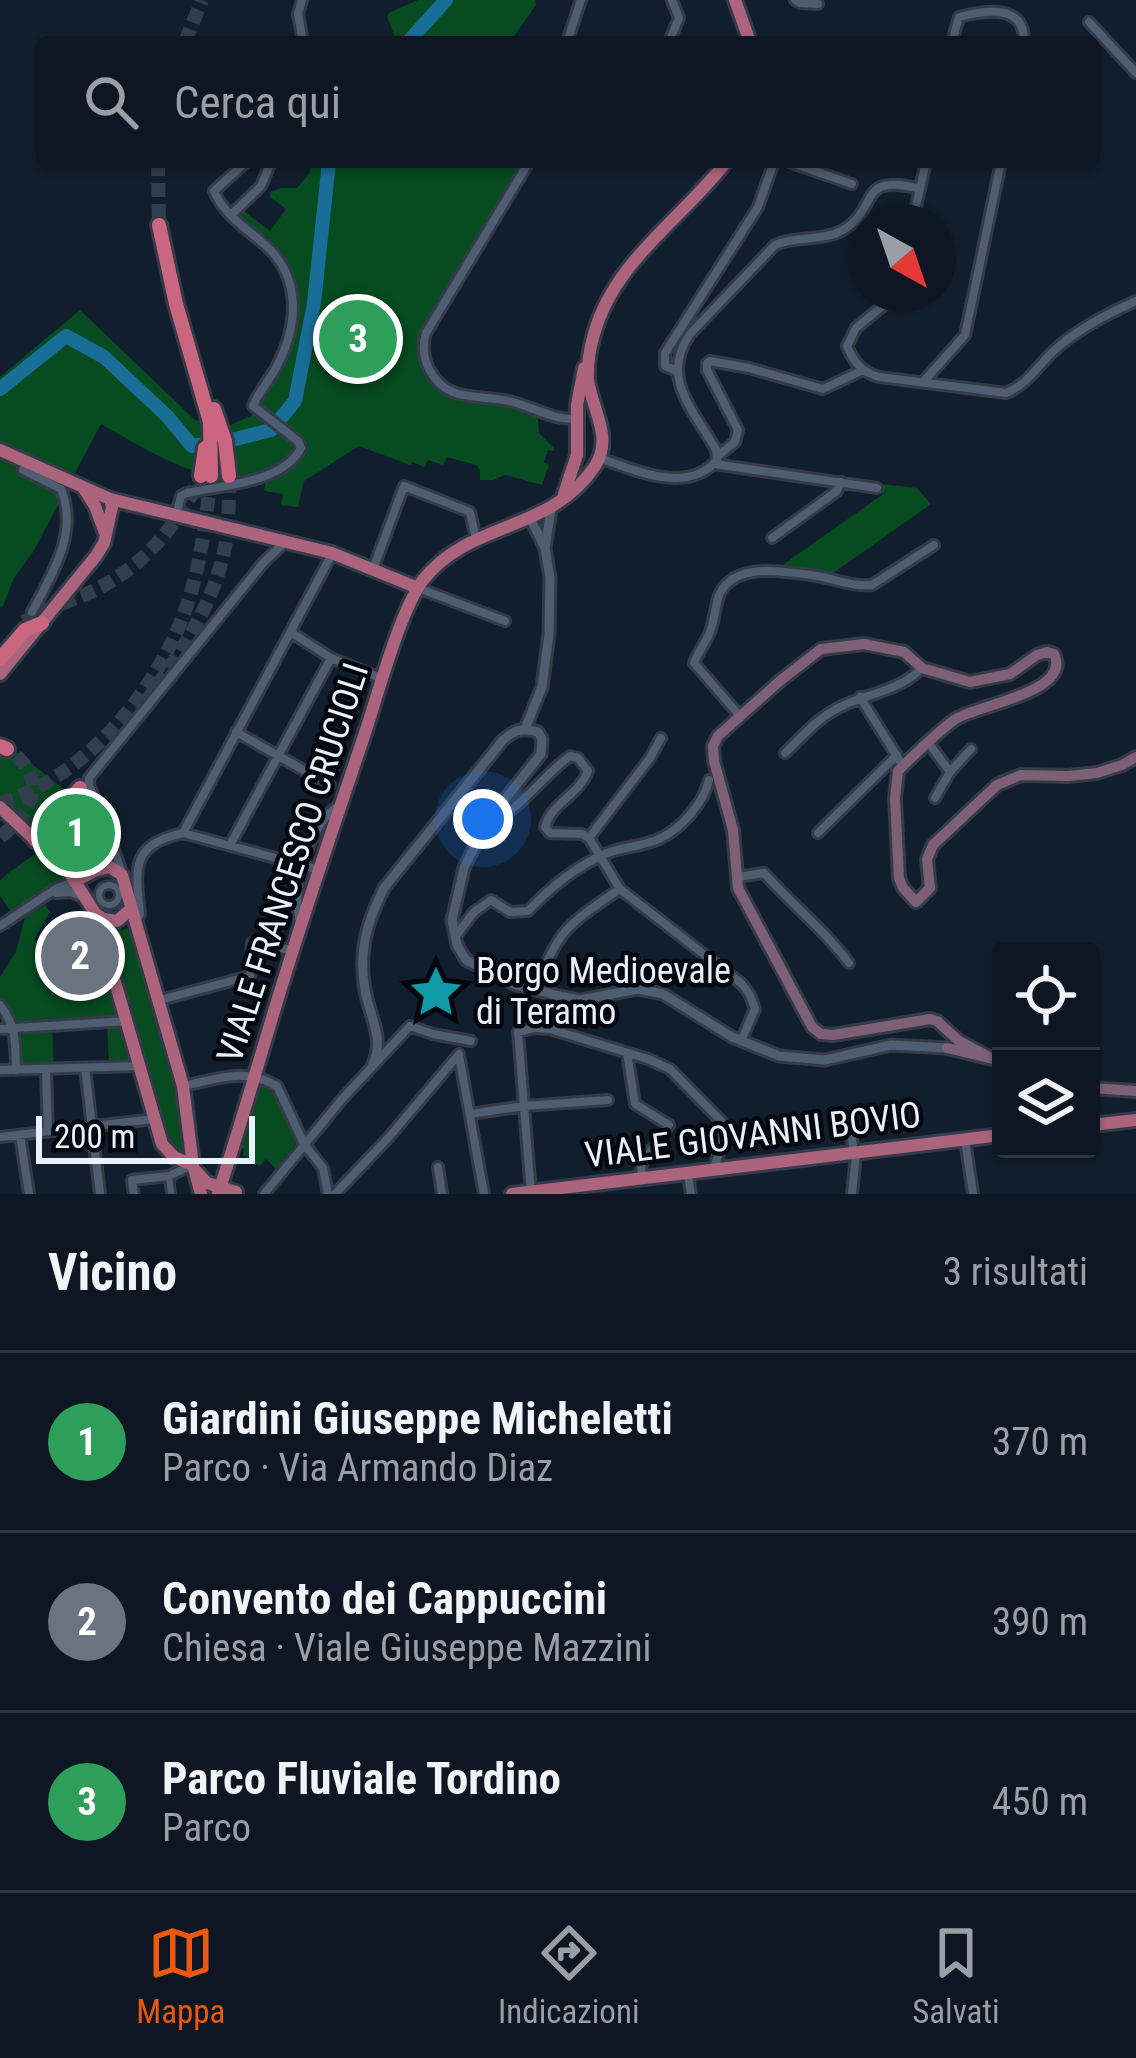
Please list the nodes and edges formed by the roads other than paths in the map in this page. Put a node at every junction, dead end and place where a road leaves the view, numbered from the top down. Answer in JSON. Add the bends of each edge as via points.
{"nodes":[{"id":1,"x":302,"y":0,"type":"edge"},
{"id":2,"x":581,"y":0,"type":"edge"},
{"id":3,"x":672,"y":0,"type":"edge"},
{"id":4,"x":794,"y":0,"type":"edge"},
{"id":5,"x":740,"y":1,"type":"edge"},
{"id":6,"x":818,"y":4,"type":"dead end"},
{"id":7,"x":1089,"y":22,"type":"dead end"},
{"id":8,"x":302,"y":36,"type":"edge"},
{"id":9,"x":569,"y":36,"type":"edge"},
{"id":10,"x":672,"y":36,"type":"edge"},
{"id":11,"x":748,"y":36,"type":"edge"},
{"id":12,"x":953,"y":36,"type":"edge"},
{"id":13,"x":1024,"y":36,"type":"edge"},
{"id":14,"x":1136,"y":73,"type":"edge"},
{"id":15,"x":239,"y":168,"type":"edge"},
{"id":16,"x":268,"y":168,"type":"edge"},
{"id":17,"x":525,"y":168,"type":"edge"},
{"id":18,"x":721,"y":168,"type":"edge"},
{"id":19,"x":772,"y":168,"type":"edge"},
{"id":20,"x":806,"y":168,"type":"edge"},
{"id":21,"x":925,"y":168,"type":"edge"},
{"id":22,"x":1000,"y":168,"type":"edge"},
{"id":23,"x":852,"y":184,"type":"dead end"},
{"id":24,"x":920,"y":189,"type":"junction"},
{"id":25,"x":916,"y":204,"type":"edge"},
{"id":26,"x":231,"y":215,"type":"junction"},
{"id":27,"x":159,"y":225,"type":"tunnel mouth"},
{"id":28,"x":1136,"y":302,"type":"edge"},
{"id":29,"x":874,"y":312,"type":"edge"},
{"id":30,"x":589,"y":356,"type":"junction"},
{"id":31,"x":195,"y":366,"type":"junction"},
{"id":32,"x":862,"y":370,"type":"junction"},
{"id":33,"x":677,"y":371,"type":"junction"},
{"id":34,"x":923,"y":382,"type":"junction"},
{"id":35,"x":548,"y":415,"type":"junction"},
{"id":36,"x":578,"y":419,"type":"junction"},
{"id":37,"x":600,"y":421,"type":"junction"},
{"id":38,"x":577,"y":439,"type":"junction"},
{"id":39,"x":0,"y":450,"type":"edge"},
{"id":40,"x":600,"y":458,"type":"junction"},
{"id":41,"x":716,"y":460,"type":"junction"},
{"id":42,"x":23,"y":470,"type":"dead end"},
{"id":43,"x":842,"y":482,"type":"junction"},
{"id":44,"x":877,"y":488,"type":"dead end"},
{"id":45,"x":108,"y":504,"type":"junction"},
{"id":46,"x":556,"y":505,"type":"junction"},
{"id":47,"x":176,"y":514,"type":"junction"},
{"id":48,"x":531,"y":520,"type":"junction"},
{"id":49,"x":271,"y":536,"type":"junction"},
{"id":50,"x":772,"y":538,"type":"dead end"},
{"id":51,"x":476,"y":539,"type":"junction"},
{"id":52,"x":287,"y":541,"type":"junction"},
{"id":53,"x":934,"y":545,"type":"dead end"},
{"id":54,"x":545,"y":548,"type":"junction"},
{"id":55,"x":332,"y":553,"type":"junction"},
{"id":56,"x":272,"y":554,"type":"junction"},
{"id":57,"x":373,"y":569,"type":"junction"},
{"id":58,"x":418,"y":587,"type":"junction"},
{"id":59,"x":33,"y":619,"type":"junction"},
{"id":60,"x":505,"y":621,"type":"dead end"},
{"id":61,"x":292,"y":633,"type":"junction"},
{"id":62,"x":0,"y":646,"type":"edge"},
{"id":63,"x":332,"y":658,"type":"junction"},
{"id":64,"x":0,"y":659,"type":"edge"},
{"id":65,"x":922,"y":668,"type":"junction"},
{"id":66,"x":0,"y":674,"type":"edge"},
{"id":67,"x":384,"y":679,"type":"junction"},
{"id":68,"x":860,"y":697,"type":"junction"},
{"id":69,"x":745,"y":711,"type":"junction"},
{"id":70,"x":525,"y":729,"type":"junction"},
{"id":71,"x":236,"y":732,"type":"junction"},
{"id":72,"x":661,"y":738,"type":"dead end"},
{"id":73,"x":928,"y":742,"type":"junction"},
{"id":74,"x":971,"y":749,"type":"dead end"},
{"id":75,"x":785,"y":753,"type":"dead end"},
{"id":76,"x":279,"y":754,"type":"junction"},
{"id":77,"x":1136,"y":757,"type":"edge"},
{"id":78,"x":900,"y":761,"type":"junction"},
{"id":79,"x":950,"y":772,"type":"junction"},
{"id":80,"x":709,"y":780,"type":"dead end"},
{"id":81,"x":330,"y":785,"type":"dead end"},
{"id":82,"x":80,"y":788,"type":"dead end"},
{"id":83,"x":935,"y":798,"type":"dead end"},
{"id":84,"x":341,"y":804,"type":"junction"},
{"id":85,"x":0,"y":807,"type":"edge"},
{"id":86,"x":486,"y":823,"type":"junction"},
{"id":87,"x":183,"y":833,"type":"junction"},
{"id":88,"x":818,"y":833,"type":"dead end"},
{"id":89,"x":589,"y":838,"type":"junction"},
{"id":90,"x":35,"y":840,"type":"junction"},
{"id":91,"x":230,"y":845,"type":"junction"},
{"id":92,"x":600,"y":856,"type":"junction"},
{"id":93,"x":300,"y":866,"type":"junction"},
{"id":94,"x":320,"y":870,"type":"junction"},
{"id":95,"x":121,"y":872,"type":"junction"},
{"id":96,"x":736,"y":878,"type":"junction"},
{"id":97,"x":85,"y":888,"type":"junction"},
{"id":98,"x":620,"y":889,"type":"junction"},
{"id":99,"x":56,"y":893,"type":"dead end"},
{"id":100,"x":134,"y":915,"type":"junction"},
{"id":101,"x":96,"y":918,"type":"junction"},
{"id":102,"x":301,"y":925,"type":"junction"},
{"id":103,"x":0,"y":926,"type":"edge"},
{"id":104,"x":455,"y":938,"type":"junction"},
{"id":105,"x":292,"y":950,"type":"junction"},
{"id":106,"x":850,"y":963,"type":"dead end"},
{"id":107,"x":536,"y":991,"type":"junction"},
{"id":108,"x":160,"y":1000,"type":"junction"},
{"id":109,"x":0,"y":1005,"type":"edge"},
{"id":110,"x":127,"y":1021,"type":"junction"},
{"id":111,"x":14,"y":1028,"type":"junction"},
{"id":112,"x":0,"y":1029,"type":"edge"},
{"id":113,"x":947,"y":1040,"type":"junction"},
{"id":114,"x":471,"y":1041,"type":"dead end"},
{"id":115,"x":740,"y":1041,"type":"junction"},
{"id":116,"x":627,"y":1053,"type":"junction"},
{"id":117,"x":992,"y":1057,"type":"edge"},
{"id":118,"x":373,"y":1064,"type":"junction"},
{"id":119,"x":139,"y":1066,"type":"junction"},
{"id":120,"x":85,"y":1068,"type":"junction"},
{"id":121,"x":0,"y":1070,"type":"edge"},
{"id":122,"x":16,"y":1070,"type":"junction"},
{"id":123,"x":46,"y":1070,"type":"junction"},
{"id":124,"x":255,"y":1076,"type":"junction"},
{"id":125,"x":183,"y":1086,"type":"junction"},
{"id":126,"x":1100,"y":1089,"type":"edge"},
{"id":127,"x":1136,"y":1091,"type":"edge"},
{"id":128,"x":608,"y":1100,"type":"dead end"},
{"id":129,"x":524,"y":1106,"type":"junction"},
{"id":130,"x":470,"y":1114,"type":"junction"},
{"id":131,"x":154,"y":1119,"type":"junction"},
{"id":132,"x":1136,"y":1120,"type":"edge"},
{"id":133,"x":850,"y":1124,"type":"dead end"},
{"id":134,"x":1100,"y":1124,"type":"edge"},
{"id":135,"x":92,"y":1127,"type":"junction"},
{"id":136,"x":48,"y":1131,"type":"junction"},
{"id":137,"x":20,"y":1135,"type":"junction"},
{"id":138,"x":0,"y":1137,"type":"edge"},
{"id":139,"x":992,"y":1137,"type":"edge"},
{"id":140,"x":965,"y":1140,"type":"junction"},
{"id":141,"x":162,"y":1144,"type":"junction"},
{"id":142,"x":304,"y":1144,"type":"junction"},
{"id":143,"x":190,"y":1146,"type":"junction"},
{"id":144,"x":855,"y":1153,"type":"junction"},
{"id":145,"x":174,"y":1157,"type":"junction"},
{"id":146,"x":231,"y":1159,"type":"junction"},
{"id":147,"x":438,"y":1167,"type":"dead end"},
{"id":148,"x":194,"y":1168,"type":"junction"},
{"id":149,"x":714,"y":1169,"type":"junction"},
{"id":150,"x":688,"y":1172,"type":"junction"},
{"id":151,"x":169,"y":1176,"type":"junction"},
{"id":152,"x":642,"y":1178,"type":"junction"},
{"id":153,"x":219,"y":1190,"type":"edge"},
{"id":154,"x":237,"y":1193,"type":"edge"},
{"id":155,"x":262,"y":1193,"type":"edge"},
{"id":156,"x":531,"y":1193,"type":"edge"},
{"id":157,"x":29,"y":1194,"type":"edge"},
{"id":158,"x":100,"y":1194,"type":"edge"},
{"id":159,"x":131,"y":1194,"type":"edge"},
{"id":160,"x":171,"y":1194,"type":"edge"},
{"id":161,"x":201,"y":1194,"type":"edge"},
{"id":162,"x":332,"y":1194,"type":"edge"},
{"id":163,"x":442,"y":1194,"type":"edge"},
{"id":164,"x":484,"y":1194,"type":"edge"},
{"id":165,"x":512,"y":1194,"type":"edge"},
{"id":166,"x":691,"y":1194,"type":"edge"},
{"id":167,"x":852,"y":1194,"type":"edge"},
{"id":168,"x":973,"y":1194,"type":"edge"}],
"edges":[{"from":1,"to":8,"type":"street"},
{"from":2,"to":9,"type":"street"},
{"from":3,"to":10,"type":"street","via":[[679,18]]},
{"from":4,"to":6,"type":"street"},
{"from":5,"to":11,"type":"main road"},
{"from":7,"to":14,"type":"street"},
{"from":12,"to":13,"type":"street","via":[[958,17],[992,12],[1018,18]]},
{"from":15,"to":26,"type":"street","via":[[214,191]]},
{"from":16,"to":26,"type":"street"},
{"from":17,"to":35,"type":"street","via":[[423,348],[430,372],[449,392]]},
{"from":18,"to":30,"type":"main road","via":[[615,284]]},
{"from":19,"to":33,"type":"street","via":[[758,207],[665,353],[665,365]]},
{"from":20,"to":23,"type":"street"},
{"from":21,"to":24,"type":"street"},
{"from":22,"to":34,"type":"street","via":[[965,335]]},
{"from":24,"to":25,"type":"street"},
{"from":24,"to":33,"type":"street","via":[[880,187],[840,232],[775,245],[690,334]]},
{"from":26,"to":47,"type":"street","via":[[289,273],[288,341],[253,406],[301,443],[281,471],[187,493]]},
{"from":27,"to":31,"type":"highway"},
{"from":28,"to":34,"type":"street","via":[[1054,350],[1006,393]]},
{"from":29,"to":32,"type":"street","via":[[847,346]]},
{"from":30,"to":36,"type":"main road"},
{"from":30,"to":37,"type":"main road"},
{"from":31,"to":31,"type":"highway","via":[[205,433],[214,473],[220,424]]},
{"from":32,"to":34,"type":"street"},
{"from":32,"to":41,"type":"street","via":[[823,388],[710,361],[707,370],[739,430]]},
{"from":33,"to":41,"type":"street"},
{"from":35,"to":36,"type":"street"},
{"from":35,"to":38,"type":"street"},
{"from":36,"to":37,"type":"main road"},
{"from":36,"to":38,"type":"main road"},
{"from":37,"to":40,"type":"main road"},
{"from":38,"to":40,"type":"main road"},
{"from":38,"to":46,"type":"main road"},
{"from":39,"to":45,"type":"main road"},
{"from":40,"to":41,"type":"street","via":[[670,478]]},
{"from":40,"to":46,"type":"main road"},
{"from":41,"to":43,"type":"street"},
{"from":42,"to":59,"type":"street","via":[[61,489],[68,516]]},
{"from":43,"to":44,"type":"street"},
{"from":43,"to":50,"type":"street"},
{"from":45,"to":47,"type":"main road"},
{"from":45,"to":59,"type":"main road","via":[[96,556]]},
{"from":46,"to":48,"type":"main road"},
{"from":46,"to":54,"type":"street"},
{"from":47,"to":49,"type":"main road"},
{"from":48,"to":51,"type":"main road"},
{"from":48,"to":54,"type":"street"},
{"from":49,"to":52,"type":"main road"},
{"from":49,"to":56,"type":"street"},
{"from":51,"to":57,"type":"street","via":[[470,512],[404,486]]},
{"from":51,"to":58,"type":"main road"},
{"from":52,"to":55,"type":"main road"},
{"from":52,"to":56,"type":"street"},
{"from":53,"to":69,"type":"street","via":[[868,586],[761,571],[725,585],[694,663]]},
{"from":54,"to":70,"type":"street","via":[[550,634]]},
{"from":55,"to":57,"type":"main road"},
{"from":55,"to":61,"type":"street"},
{"from":56,"to":95,"type":"street","via":[[89,778]]},
{"from":57,"to":58,"type":"main road"},
{"from":58,"to":60,"type":"street"},
{"from":58,"to":67,"type":"main road","name":"VIALE FRANCESCO CRUCIOLI"},
{"from":59,"to":62,"type":"highway"},
{"from":59,"to":64,"type":"highway"},
{"from":59,"to":66,"type":"main road"},
{"from":61,"to":63,"type":"street"},
{"from":61,"to":71,"type":"street"},
{"from":63,"to":67,"type":"street"},
{"from":63,"to":76,"type":"street"},
{"from":65,"to":68,"type":"street","via":[[897,687]]},
{"from":65,"to":69,"type":"main road","via":[[904,652],[864,644],[821,649]]},
{"from":65,"to":73,"type":"main road","via":[[970,682],[1010,674],[1047,652],[1058,663],[1045,682],[957,717]]},
{"from":67,"to":84,"type":"main road","name":"VIALE FRANCESCO CRUCIOLI"},
{"from":68,"to":75,"type":"street"},
{"from":68,"to":78,"type":"street"},
{"from":69,"to":96,"type":"main road","via":[[713,746]]},
{"from":70,"to":86,"type":"street","via":[[538,732],[541,754]]},
{"from":70,"to":118,"type":"street","via":[[502,740],[372,912],[362,956],[379,1046]]},
{"from":71,"to":76,"type":"street"},
{"from":71,"to":87,"type":"street"},
{"from":72,"to":89,"type":"street"},
{"from":73,"to":78,"type":"main road"},
{"from":73,"to":79,"type":"street"},
{"from":74,"to":79,"type":"street"},
{"from":76,"to":81,"type":"street"},
{"from":76,"to":91,"type":"street"},
{"from":77,"to":78,"type":"main road","via":[[1097,773],[1021,775],[997,785],[933,845],[930,888],[916,902],[899,878]]},
{"from":78,"to":88,"type":"street"},
{"from":79,"to":83,"type":"street"},
{"from":80,"to":92,"type":"street","via":[[693,810],[663,837]]},
{"from":82,"to":90,"type":"highway"},
{"from":84,"to":93,"type":"street"},
{"from":84,"to":94,"type":"main road","name":"VIALE FRANCESCO CRUCIOLI"},
{"from":85,"to":90,"type":"main road"},
{"from":86,"to":89,"type":"street","via":[[505,816],[570,756],[588,771],[584,782],[544,827]]},
{"from":86,"to":104,"type":"street","via":[[455,899]]},
{"from":87,"to":91,"type":"street"},
{"from":87,"to":100,"type":"street","via":[[142,851]]},
{"from":89,"to":92,"type":"street"},
{"from":90,"to":97,"type":"main road"},
{"from":91,"to":93,"type":"street"},
{"from":92,"to":98,"type":"street"},
{"from":92,"to":104,"type":"street","via":[[528,911],[490,900]]},
{"from":93,"to":94,"type":"street"},
{"from":93,"to":102,"type":"street"},
{"from":94,"to":102,"type":"main road","name":"VIALE FRANCESCO CRUCIOLI"},
{"from":95,"to":97,"type":"main road","via":[[97,870]]},
{"from":95,"to":100,"type":"main road"},
{"from":96,"to":106,"type":"street","via":[[764,873]]},
{"from":96,"to":113,"type":"main road","via":[[821,1034],[930,1019]]},
{"from":97,"to":99,"type":"street"},
{"from":97,"to":101,"type":"main road"},
{"from":97,"to":103,"type":"street","via":[[57,888]]},
{"from":98,"to":107,"type":"street","via":[[556,940]]},
{"from":98,"to":115,"type":"street","via":[[750,994],[754,1009]]},
{"from":100,"to":101,"type":"main road","via":[[110,927]]},
{"from":100,"to":108,"type":"main road"},
{"from":101,"to":110,"type":"main road"},
{"from":102,"to":105,"type":"main road","name":"VIALE FRANCESCO CRUCIOLI"},
{"from":104,"to":107,"type":"street","via":[[466,960]]},
{"from":105,"to":108,"type":"street","via":[[252,943],[250,976]]},
{"from":105,"to":124,"type":"main road","name":"VIALE FRANCESCO CRUCIOLI"},
{"from":107,"to":115,"type":"street","via":[[580,1000],[638,989],[663,994]]},
{"from":108,"to":125,"type":"main road"},
{"from":109,"to":111,"type":"street"},
{"from":110,"to":111,"type":"street"},
{"from":110,"to":119,"type":"main road"},
{"from":111,"to":112,"type":"street"},
{"from":111,"to":122,"type":"street"},
{"from":113,"to":115,"type":"street","via":[[818,1060]]},
{"from":113,"to":117,"type":"main road"},
{"from":114,"to":118,"type":"street","via":[[410,1026]]},
{"from":116,"to":129,"type":"street","via":[[550,1029],[518,1032]]},
{"from":116,"to":149,"type":"street","via":[[670,1069],[719,1117],[725,1130]]},
{"from":116,"to":152,"type":"street","via":[[635,1104],[669,1125],[641,1165]]},
{"from":118,"to":142,"type":"street"},
{"from":119,"to":120,"type":"street"},
{"from":119,"to":131,"type":"main road"},
{"from":120,"to":123,"type":"street"},
{"from":120,"to":135,"type":"street"},
{"from":121,"to":122,"type":"street"},
{"from":122,"to":123,"type":"street"},
{"from":123,"to":136,"type":"street"},
{"from":124,"to":125,"type":"street"},
{"from":124,"to":142,"type":"street","via":[[282,1092]]},
{"from":124,"to":146,"type":"main road","name":"VIALE FRANCESCO CRUCIOLI"},
{"from":125,"to":143,"type":"main road"},
{"from":126,"to":127,"type":"main road"},
{"from":128,"to":129,"type":"street"},
{"from":129,"to":130,"type":"street"},
{"from":129,"to":156,"type":"street"},
{"from":130,"to":162,"type":"street","via":[[459,1054]]},
{"from":130,"to":164,"type":"street"},
{"from":131,"to":135,"type":"street"},
{"from":131,"to":141,"type":"main road"},
{"from":132,"to":134,"type":"main road"},
{"from":133,"to":144,"type":"street"},
{"from":135,"to":136,"type":"street"},
{"from":135,"to":158,"type":"street"},
{"from":136,"to":137,"type":"street"},
{"from":137,"to":138,"type":"street"},
{"from":137,"to":157,"type":"street"},
{"from":139,"to":140,"type":"main road","name":"VIALE GIOVANNI BOVIO"},
{"from":140,"to":144,"type":"main road","name":"VIALE GIOVANNI BOVIO"},
{"from":140,"to":168,"type":"street"},
{"from":141,"to":145,"type":"main road"},
{"from":141,"to":151,"type":"street"},
{"from":142,"to":155,"type":"street"},
{"from":142,"to":162,"type":"street"},
{"from":143,"to":145,"type":"main road"},
{"from":143,"to":148,"type":"main road"},
{"from":144,"to":149,"type":"main road","name":"VIALE GIOVANNI BOVIO"},
{"from":144,"to":167,"type":"street"},
{"from":145,"to":148,"type":"main road"},
{"from":146,"to":153,"type":"main road","name":"VIALE FRANCESCO CRUCIOLI"},
{"from":146,"to":154,"type":"main road","name":"VIALE FRANCESCO CRUCIOLI"},
{"from":147,"to":163,"type":"street"},
{"from":148,"to":151,"type":"street"},
{"from":148,"to":153,"type":"main road"},
{"from":148,"to":161,"type":"main road"},
{"from":149,"to":150,"type":"main road","name":"VIALE GIOVANNI BOVIO"},
{"from":150,"to":152,"type":"main road","name":"VIALE GIOVANNI BOVIO"},
{"from":150,"to":166,"type":"street"},
{"from":151,"to":159,"type":"street","via":[[132,1180]]},
{"from":151,"to":160,"type":"street"},
{"from":152,"to":156,"type":"main road","name":"VIALE GIOVANNI BOVIO"},
{"from":153,"to":154,"type":"main road"},
{"from":156,"to":165,"type":"main road","name":"VIALE GIOVANNI BOVIO"}]}
